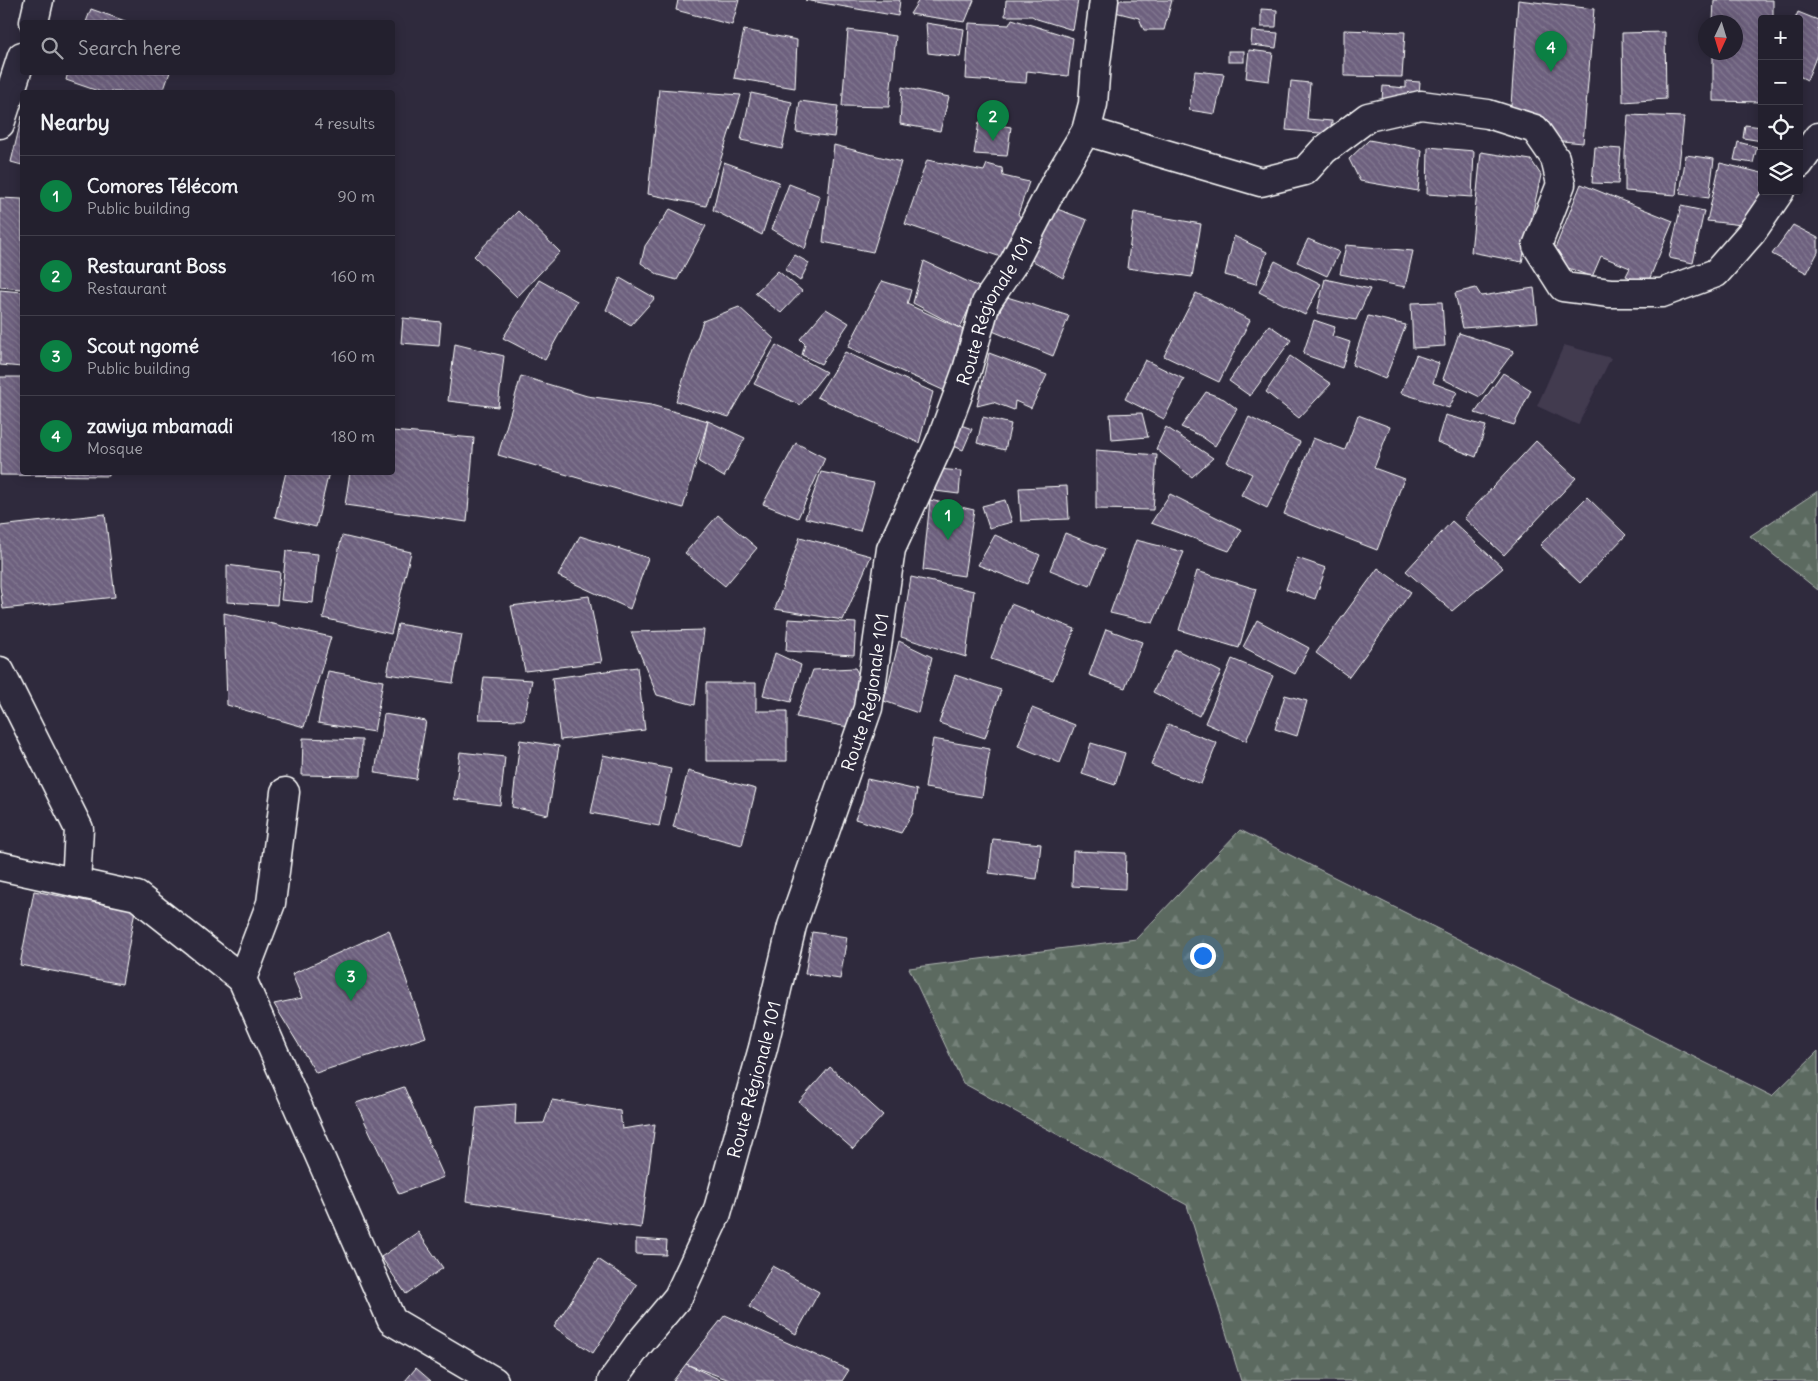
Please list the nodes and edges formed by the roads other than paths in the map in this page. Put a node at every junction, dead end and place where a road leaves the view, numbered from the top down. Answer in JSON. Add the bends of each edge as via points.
{"nodes":[{"id":1,"x":39,"y":0,"type":"edge"},
{"id":2,"x":1104,"y":0,"type":"edge"},
{"id":3,"x":34,"y":20,"type":"edge"},
{"id":4,"x":20,"y":62,"type":"edge"},
{"id":5,"x":0,"y":124,"type":"edge"},
{"id":6,"x":1086,"y":131,"type":"junction"},
{"id":7,"x":1818,"y":137,"type":"edge"},
{"id":8,"x":1803,"y":158,"type":"edge"},
{"id":9,"x":1777,"y":195,"type":"edge"},
{"id":10,"x":0,"y":671,"type":"edge"},
{"id":11,"x":285,"y":792,"type":"dead end"},
{"id":12,"x":0,"y":866,"type":"edge"},
{"id":13,"x":76,"y":883,"type":"junction"},
{"id":14,"x":242,"y":979,"type":"junction"},
{"id":15,"x":621,"y":1377,"type":"edge"},
{"id":16,"x":494,"y":1381,"type":"edge"}],
"edges":[{"from":1,"to":3,"type":"street"},
{"from":2,"to":6,"type":"street","name":"Route Régionale 101","via":[[1093,104]]},
{"from":4,"to":5,"type":"street"},
{"from":6,"to":9,"type":"street","via":[[1261,182],[1305,171],[1324,150],[1368,117],[1421,105],[1488,114],[1535,129],[1555,158],[1561,184],[1537,246],[1563,287],[1610,293],[1662,293],[1716,273],[1752,232]]},
{"from":6,"to":15,"type":"street","name":"Route Régionale 101","via":[[1014,262],[986,302],[967,370],[942,438],[891,549],[868,708],[792,926],[763,1048],[716,1213],[678,1297]]},
{"from":7,"to":8,"type":"street"},
{"from":10,"to":13,"type":"street","via":[[80,829]]},
{"from":11,"to":14,"type":"street","via":[[271,903]]},
{"from":12,"to":13,"type":"street"},
{"from":13,"to":14,"type":"street","via":[[137,896]]},
{"from":14,"to":16,"type":"street","via":[[392,1321]]}]}
